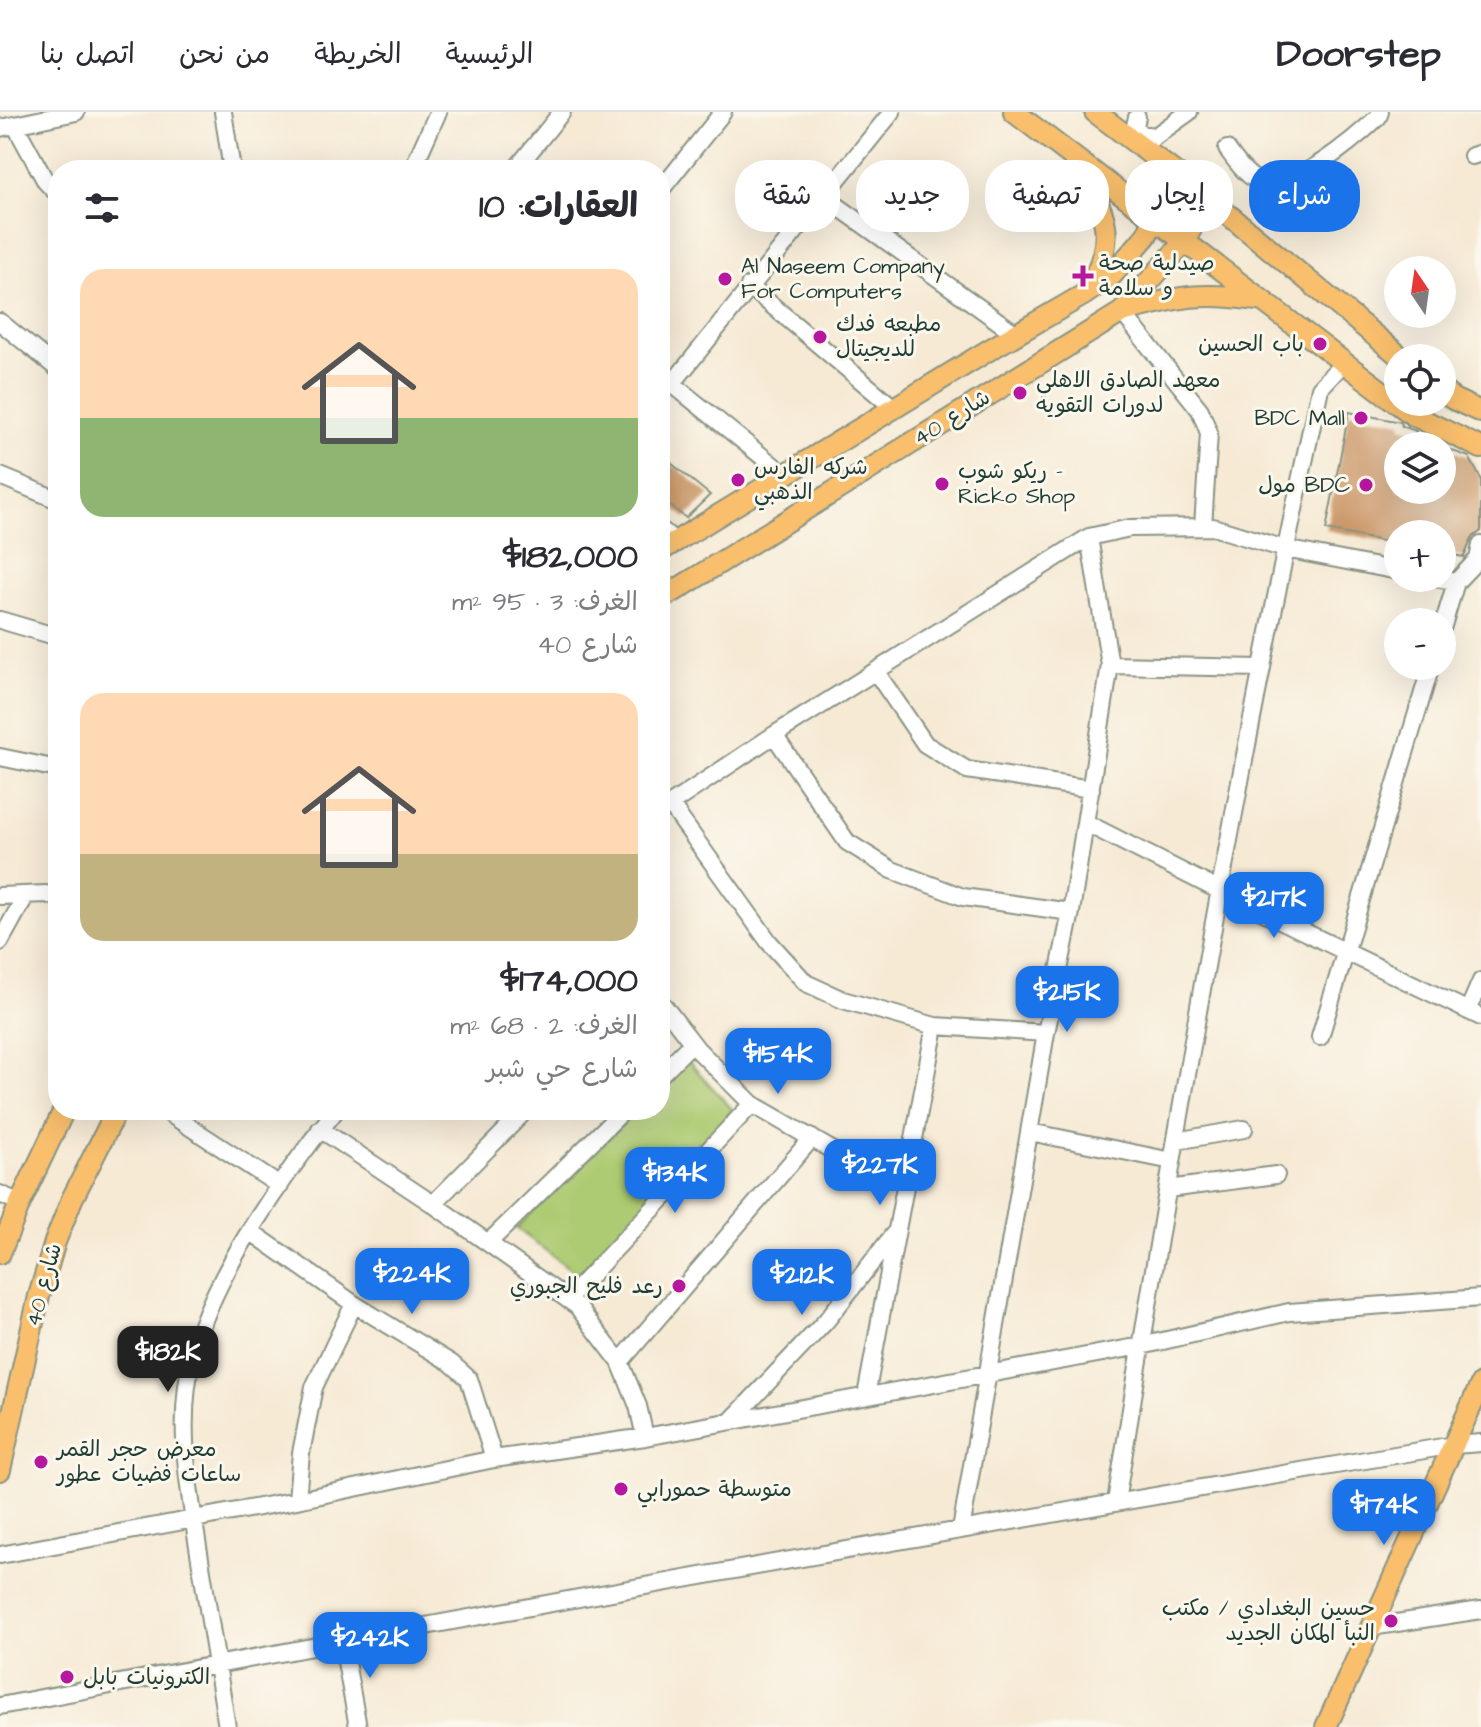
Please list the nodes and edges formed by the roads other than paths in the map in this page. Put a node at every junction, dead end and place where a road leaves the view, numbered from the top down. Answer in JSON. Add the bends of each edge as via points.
{"nodes":[{"id":1,"x":76,"y":112,"type":"edge"},
{"id":2,"x":223,"y":112,"type":"edge"},
{"id":3,"x":438,"y":112,"type":"edge"},
{"id":4,"x":562,"y":112,"type":"edge"},
{"id":5,"x":723,"y":112,"type":"edge"},
{"id":6,"x":892,"y":112,"type":"edge"},
{"id":7,"x":1014,"y":112,"type":"edge"},
{"id":8,"x":1095,"y":112,"type":"edge"},
{"id":9,"x":1189,"y":112,"type":"edge"},
{"id":10,"x":1380,"y":112,"type":"edge"},
{"id":11,"x":1140,"y":114,"type":"edge"},
{"id":12,"x":8,"y":126,"type":"edge"},
{"id":13,"x":1119,"y":131,"type":"junction"},
{"id":14,"x":1147,"y":142,"type":"junction"},
{"id":15,"x":1227,"y":149,"type":"dead end"},
{"id":16,"x":1069,"y":154,"type":"junction"},
{"id":17,"x":230,"y":160,"type":"edge"},
{"id":18,"x":416,"y":160,"type":"edge"},
{"id":19,"x":523,"y":160,"type":"edge"},
{"id":20,"x":1163,"y":160,"type":"edge"},
{"id":21,"x":840,"y":174,"type":"edge"},
{"id":22,"x":670,"y":178,"type":"edge"},
{"id":23,"x":48,"y":184,"type":"edge"},
{"id":24,"x":1125,"y":197,"type":"edge"},
{"id":25,"x":840,"y":208,"type":"edge"},
{"id":26,"x":1233,"y":218,"type":"edge"},
{"id":27,"x":792,"y":232,"type":"edge"},
{"id":28,"x":1148,"y":232,"type":"edge"},
{"id":29,"x":1172,"y":232,"type":"edge"},
{"id":30,"x":1190,"y":232,"type":"edge"},
{"id":31,"x":1185,"y":241,"type":"junction"},
{"id":32,"x":749,"y":286,"type":"junction"},
{"id":33,"x":1085,"y":294,"type":"junction"},
{"id":34,"x":1267,"y":302,"type":"junction"},
{"id":35,"x":1122,"y":312,"type":"junction"},
{"id":36,"x":0,"y":322,"type":"edge"},
{"id":37,"x":1016,"y":334,"type":"junction"},
{"id":38,"x":1385,"y":344,"type":"edge"},
{"id":39,"x":48,"y":361,"type":"edge"},
{"id":40,"x":1344,"y":362,"type":"junction"},
{"id":41,"x":670,"y":375,"type":"edge"},
{"id":42,"x":670,"y":382,"type":"edge"},
{"id":43,"x":1456,"y":400,"type":"edge"},
{"id":44,"x":895,"y":409,"type":"junction"},
{"id":45,"x":1481,"y":412,"type":"edge"},
{"id":46,"x":1481,"y":448,"type":"edge"},
{"id":47,"x":785,"y":475,"type":"junction"},
{"id":48,"x":0,"y":476,"type":"edge"},
{"id":49,"x":48,"y":496,"type":"edge"},
{"id":50,"x":1203,"y":527,"type":"junction"},
{"id":51,"x":1089,"y":537,"type":"junction"},
{"id":52,"x":670,"y":538,"type":"edge"},
{"id":53,"x":1285,"y":549,"type":"junction"},
{"id":54,"x":1480,"y":555,"type":"edge"},
{"id":55,"x":1384,"y":568,"type":"edge"},
{"id":56,"x":1456,"y":582,"type":"edge"},
{"id":57,"x":670,"y":594,"type":"edge"},
{"id":58,"x":0,"y":620,"type":"edge"},
{"id":59,"x":48,"y":634,"type":"edge"},
{"id":60,"x":1110,"y":665,"type":"junction"},
{"id":61,"x":1261,"y":668,"type":"junction"},
{"id":62,"x":876,"y":672,"type":"junction"},
{"id":63,"x":1427,"y":680,"type":"edge"},
{"id":64,"x":774,"y":735,"type":"junction"},
{"id":65,"x":0,"y":757,"type":"edge"},
{"id":66,"x":48,"y":767,"type":"edge"},
{"id":67,"x":1091,"y":789,"type":"junction"},
{"id":68,"x":670,"y":805,"type":"edge"},
{"id":69,"x":670,"y":814,"type":"edge"},
{"id":70,"x":1086,"y":823,"type":"junction"},
{"id":71,"x":1218,"y":890,"type":"junction"},
{"id":72,"x":26,"y":895,"type":"junction"},
{"id":73,"x":48,"y":895,"type":"edge"},
{"id":74,"x":0,"y":896,"type":"edge"},
{"id":75,"x":1071,"y":912,"type":"junction"},
{"id":76,"x":0,"y":942,"type":"edge"},
{"id":77,"x":1345,"y":952,"type":"junction"},
{"id":78,"x":1481,"y":981,"type":"edge"},
{"id":79,"x":670,"y":1014,"type":"edge"},
{"id":80,"x":1474,"y":1014,"type":"edge"},
{"id":81,"x":935,"y":1026,"type":"junction"},
{"id":82,"x":1046,"y":1033,"type":"junction"},
{"id":83,"x":1320,"y":1037,"type":"dead end"},
{"id":84,"x":692,"y":1043,"type":"junction"},
{"id":85,"x":670,"y":1065,"type":"edge"},
{"id":86,"x":752,"y":1104,"type":"junction"},
{"id":87,"x":59,"y":1120,"type":"edge"},
{"id":88,"x":112,"y":1120,"type":"edge"},
{"id":89,"x":179,"y":1120,"type":"edge"},
{"id":90,"x":328,"y":1120,"type":"edge"},
{"id":91,"x":516,"y":1120,"type":"edge"},
{"id":92,"x":614,"y":1120,"type":"edge"},
{"id":93,"x":320,"y":1129,"type":"junction"},
{"id":94,"x":1244,"y":1129,"type":"dead end"},
{"id":95,"x":1030,"y":1132,"type":"junction"},
{"id":96,"x":812,"y":1138,"type":"junction"},
{"id":97,"x":1176,"y":1141,"type":"junction"},
{"id":98,"x":1172,"y":1161,"type":"junction"},
{"id":99,"x":1276,"y":1175,"type":"dead end"},
{"id":100,"x":905,"y":1180,"type":"junction"},
{"id":101,"x":280,"y":1186,"type":"junction"},
{"id":102,"x":1168,"y":1189,"type":"junction"},
{"id":103,"x":0,"y":1194,"type":"edge"},
{"id":104,"x":20,"y":1203,"type":"junction"},
{"id":105,"x":433,"y":1204,"type":"junction"},
{"id":106,"x":250,"y":1231,"type":"junction"},
{"id":107,"x":895,"y":1233,"type":"junction"},
{"id":108,"x":488,"y":1243,"type":"junction"},
{"id":109,"x":0,"y":1253,"type":"edge"},
{"id":110,"x":1481,"y":1298,"type":"edge"},
{"id":111,"x":568,"y":1299,"type":"junction"},
{"id":112,"x":354,"y":1304,"type":"junction"},
{"id":113,"x":1141,"y":1346,"type":"junction"},
{"id":114,"x":620,"y":1362,"type":"junction"},
{"id":115,"x":989,"y":1374,"type":"junction"},
{"id":116,"x":1481,"y":1384,"type":"edge"},
{"id":117,"x":866,"y":1396,"type":"junction"},
{"id":118,"x":731,"y":1421,"type":"junction"},
{"id":119,"x":645,"y":1437,"type":"junction"},
{"id":120,"x":1481,"y":1443,"type":"edge"},
{"id":121,"x":1454,"y":1445,"type":"junction"},
{"id":122,"x":494,"y":1459,"type":"junction"},
{"id":123,"x":0,"y":1470,"type":"edge"},
{"id":124,"x":297,"y":1500,"type":"junction"},
{"id":125,"x":1116,"y":1502,"type":"junction"},
{"id":126,"x":193,"y":1519,"type":"junction"},
{"id":127,"x":961,"y":1530,"type":"junction"},
{"id":128,"x":0,"y":1555,"type":"edge"},
{"id":129,"x":1481,"y":1610,"type":"edge"},
{"id":130,"x":1371,"y":1627,"type":"junction"},
{"id":131,"x":342,"y":1640,"type":"junction"},
{"id":132,"x":217,"y":1664,"type":"junction"},
{"id":133,"x":0,"y":1706,"type":"edge"},
{"id":134,"x":227,"y":1727,"type":"edge"},
{"id":135,"x":358,"y":1727,"type":"edge"},
{"id":136,"x":1326,"y":1727,"type":"edge"}],
"edges":[{"from":1,"to":12,"type":"street"},
{"from":2,"to":17,"type":"street"},
{"from":3,"to":18,"type":"street"},
{"from":4,"to":19,"type":"street"},
{"from":5,"to":22,"type":"street"},
{"from":6,"to":21,"type":"street"},
{"from":7,"to":16,"type":"main road"},
{"from":8,"to":13,"type":"main road"},
{"from":9,"to":14,"type":"street"},
{"from":10,"to":15,"type":"street","via":[[1344,150],[1272,185],[1259,183]]},
{"from":11,"to":13,"type":"street"},
{"from":11,"to":14,"type":"street","via":[[1135,126]]},
{"from":12,"to":23,"type":"street"},
{"from":13,"to":14,"type":"main road"},
{"from":14,"to":20,"type":"main road"},
{"from":16,"to":24,"type":"main road"},
{"from":16,"to":33,"type":"main road","via":[[1096,195],[1107,231],[1102,261]]},
{"from":25,"to":37,"type":"street"},
{"from":26,"to":38,"type":"main road"},
{"from":27,"to":32,"type":"street"},
{"from":28,"to":33,"type":"main road","name":"شارع 40","via":[[1112,275]]},
{"from":29,"to":31,"type":"main road"},
{"from":30,"to":31,"type":"main road","name":"شارع 40"},
{"from":31,"to":34,"type":"main road"},
{"from":31,"to":35,"type":"main road","name":"شارع 40"},
{"from":32,"to":41,"type":"street"},
{"from":32,"to":44,"type":"street"},
{"from":33,"to":37,"type":"main road","name":"شارع 40"},
{"from":34,"to":35,"type":"main road","via":[[1192,294]]},
{"from":34,"to":40,"type":"main road"},
{"from":35,"to":50,"type":"street","via":[[1200,410],[1209,433]]},
{"from":35,"to":57,"type":"main road","name":"شارع 40"},
{"from":36,"to":39,"type":"street"},
{"from":37,"to":44,"type":"main road","name":"شارع 40"},
{"from":40,"to":46,"type":"main road","via":[[1413,415]]},
{"from":40,"to":53,"type":"street","via":[[1320,388]]},
{"from":42,"to":47,"type":"street"},
{"from":43,"to":45,"type":"main road"},
{"from":44,"to":47,"type":"main road","name":"شارع 40"},
{"from":47,"to":52,"type":"main road","name":"شارع 40"},
{"from":48,"to":49,"type":"street"},
{"from":50,"to":51,"type":"street","via":[[1130,528]]},
{"from":50,"to":53,"type":"street"},
{"from":51,"to":60,"type":"street"},
{"from":51,"to":62,"type":"street"},
{"from":53,"to":55,"type":"street"},
{"from":53,"to":61,"type":"street"},
{"from":54,"to":56,"type":"street"},
{"from":58,"to":59,"type":"street"},
{"from":60,"to":61,"type":"street"},
{"from":60,"to":67,"type":"street"},
{"from":61,"to":71,"type":"street"},
{"from":62,"to":64,"type":"street"},
{"from":62,"to":67,"type":"street","via":[[925,744],[967,770]]},
{"from":63,"to":77,"type":"street"},
{"from":64,"to":68,"type":"street"},
{"from":64,"to":75,"type":"street","via":[[847,842],[892,870],[963,897]]},
{"from":65,"to":66,"type":"street"},
{"from":67,"to":70,"type":"street"},
{"from":69,"to":81,"type":"street","via":[[806,983],[843,1000]]},
{"from":70,"to":71,"type":"street"},
{"from":70,"to":75,"type":"street"},
{"from":71,"to":77,"type":"street"},
{"from":71,"to":97,"type":"street"},
{"from":72,"to":73,"type":"street"},
{"from":72,"to":74,"type":"street"},
{"from":72,"to":76,"type":"street"},
{"from":75,"to":82,"type":"street"},
{"from":77,"to":80,"type":"street"},
{"from":77,"to":83,"type":"street"},
{"from":78,"to":80,"type":"street"},
{"from":79,"to":84,"type":"street"},
{"from":81,"to":82,"type":"street"},
{"from":81,"to":100,"type":"street"},
{"from":82,"to":95,"type":"street"},
{"from":84,"to":85,"type":"street"},
{"from":84,"to":86,"type":"street"},
{"from":86,"to":96,"type":"street"},
{"from":86,"to":111,"type":"street"},
{"from":87,"to":104,"type":"main road"},
{"from":88,"to":123,"type":"main road","name":"شارع 40","via":[[55,1242]]},
{"from":89,"to":101,"type":"street"},
{"from":90,"to":93,"type":"street"},
{"from":91,"to":105,"type":"street"},
{"from":92,"to":108,"type":"street"},
{"from":93,"to":101,"type":"street"},
{"from":93,"to":105,"type":"street"},
{"from":94,"to":97,"type":"street"},
{"from":95,"to":98,"type":"street"},
{"from":95,"to":115,"type":"street"},
{"from":96,"to":100,"type":"street","via":[[849,1160]]},
{"from":96,"to":114,"type":"street"},
{"from":97,"to":98,"type":"street"},
{"from":98,"to":102,"type":"street"},
{"from":99,"to":102,"type":"street"},
{"from":100,"to":107,"type":"street"},
{"from":101,"to":106,"type":"street"},
{"from":102,"to":113,"type":"street"},
{"from":103,"to":104,"type":"street"},
{"from":104,"to":109,"type":"main road"},
{"from":105,"to":108,"type":"street"},
{"from":106,"to":112,"type":"street"},
{"from":106,"to":126,"type":"street","via":[[205,1315],[192,1356],[184,1445]]},
{"from":107,"to":117,"type":"street"},
{"from":107,"to":118,"type":"street","via":[[826,1321]]},
{"from":108,"to":111,"type":"street"},
{"from":110,"to":113,"type":"street","via":[[1289,1312]]},
{"from":111,"to":114,"type":"street"},
{"from":112,"to":122,"type":"street","via":[[469,1379]]},
{"from":112,"to":124,"type":"street","via":[[314,1387]]},
{"from":113,"to":115,"type":"street"},
{"from":113,"to":125,"type":"street"},
{"from":114,"to":119,"type":"street"},
{"from":115,"to":117,"type":"street"},
{"from":115,"to":127,"type":"street"},
{"from":116,"to":121,"type":"main road"},
{"from":117,"to":118,"type":"street"},
{"from":118,"to":119,"type":"street"},
{"from":119,"to":122,"type":"street"},
{"from":120,"to":121,"type":"street"},
{"from":121,"to":125,"type":"street"},
{"from":121,"to":130,"type":"main road"},
{"from":122,"to":124,"type":"street"},
{"from":124,"to":126,"type":"street"},
{"from":125,"to":127,"type":"street"},
{"from":126,"to":128,"type":"street"},
{"from":126,"to":132,"type":"street"},
{"from":127,"to":131,"type":"street"},
{"from":129,"to":130,"type":"street"},
{"from":130,"to":136,"type":"main road"},
{"from":131,"to":132,"type":"street"},
{"from":131,"to":135,"type":"street"},
{"from":132,"to":133,"type":"street"},
{"from":132,"to":134,"type":"street"}]}
